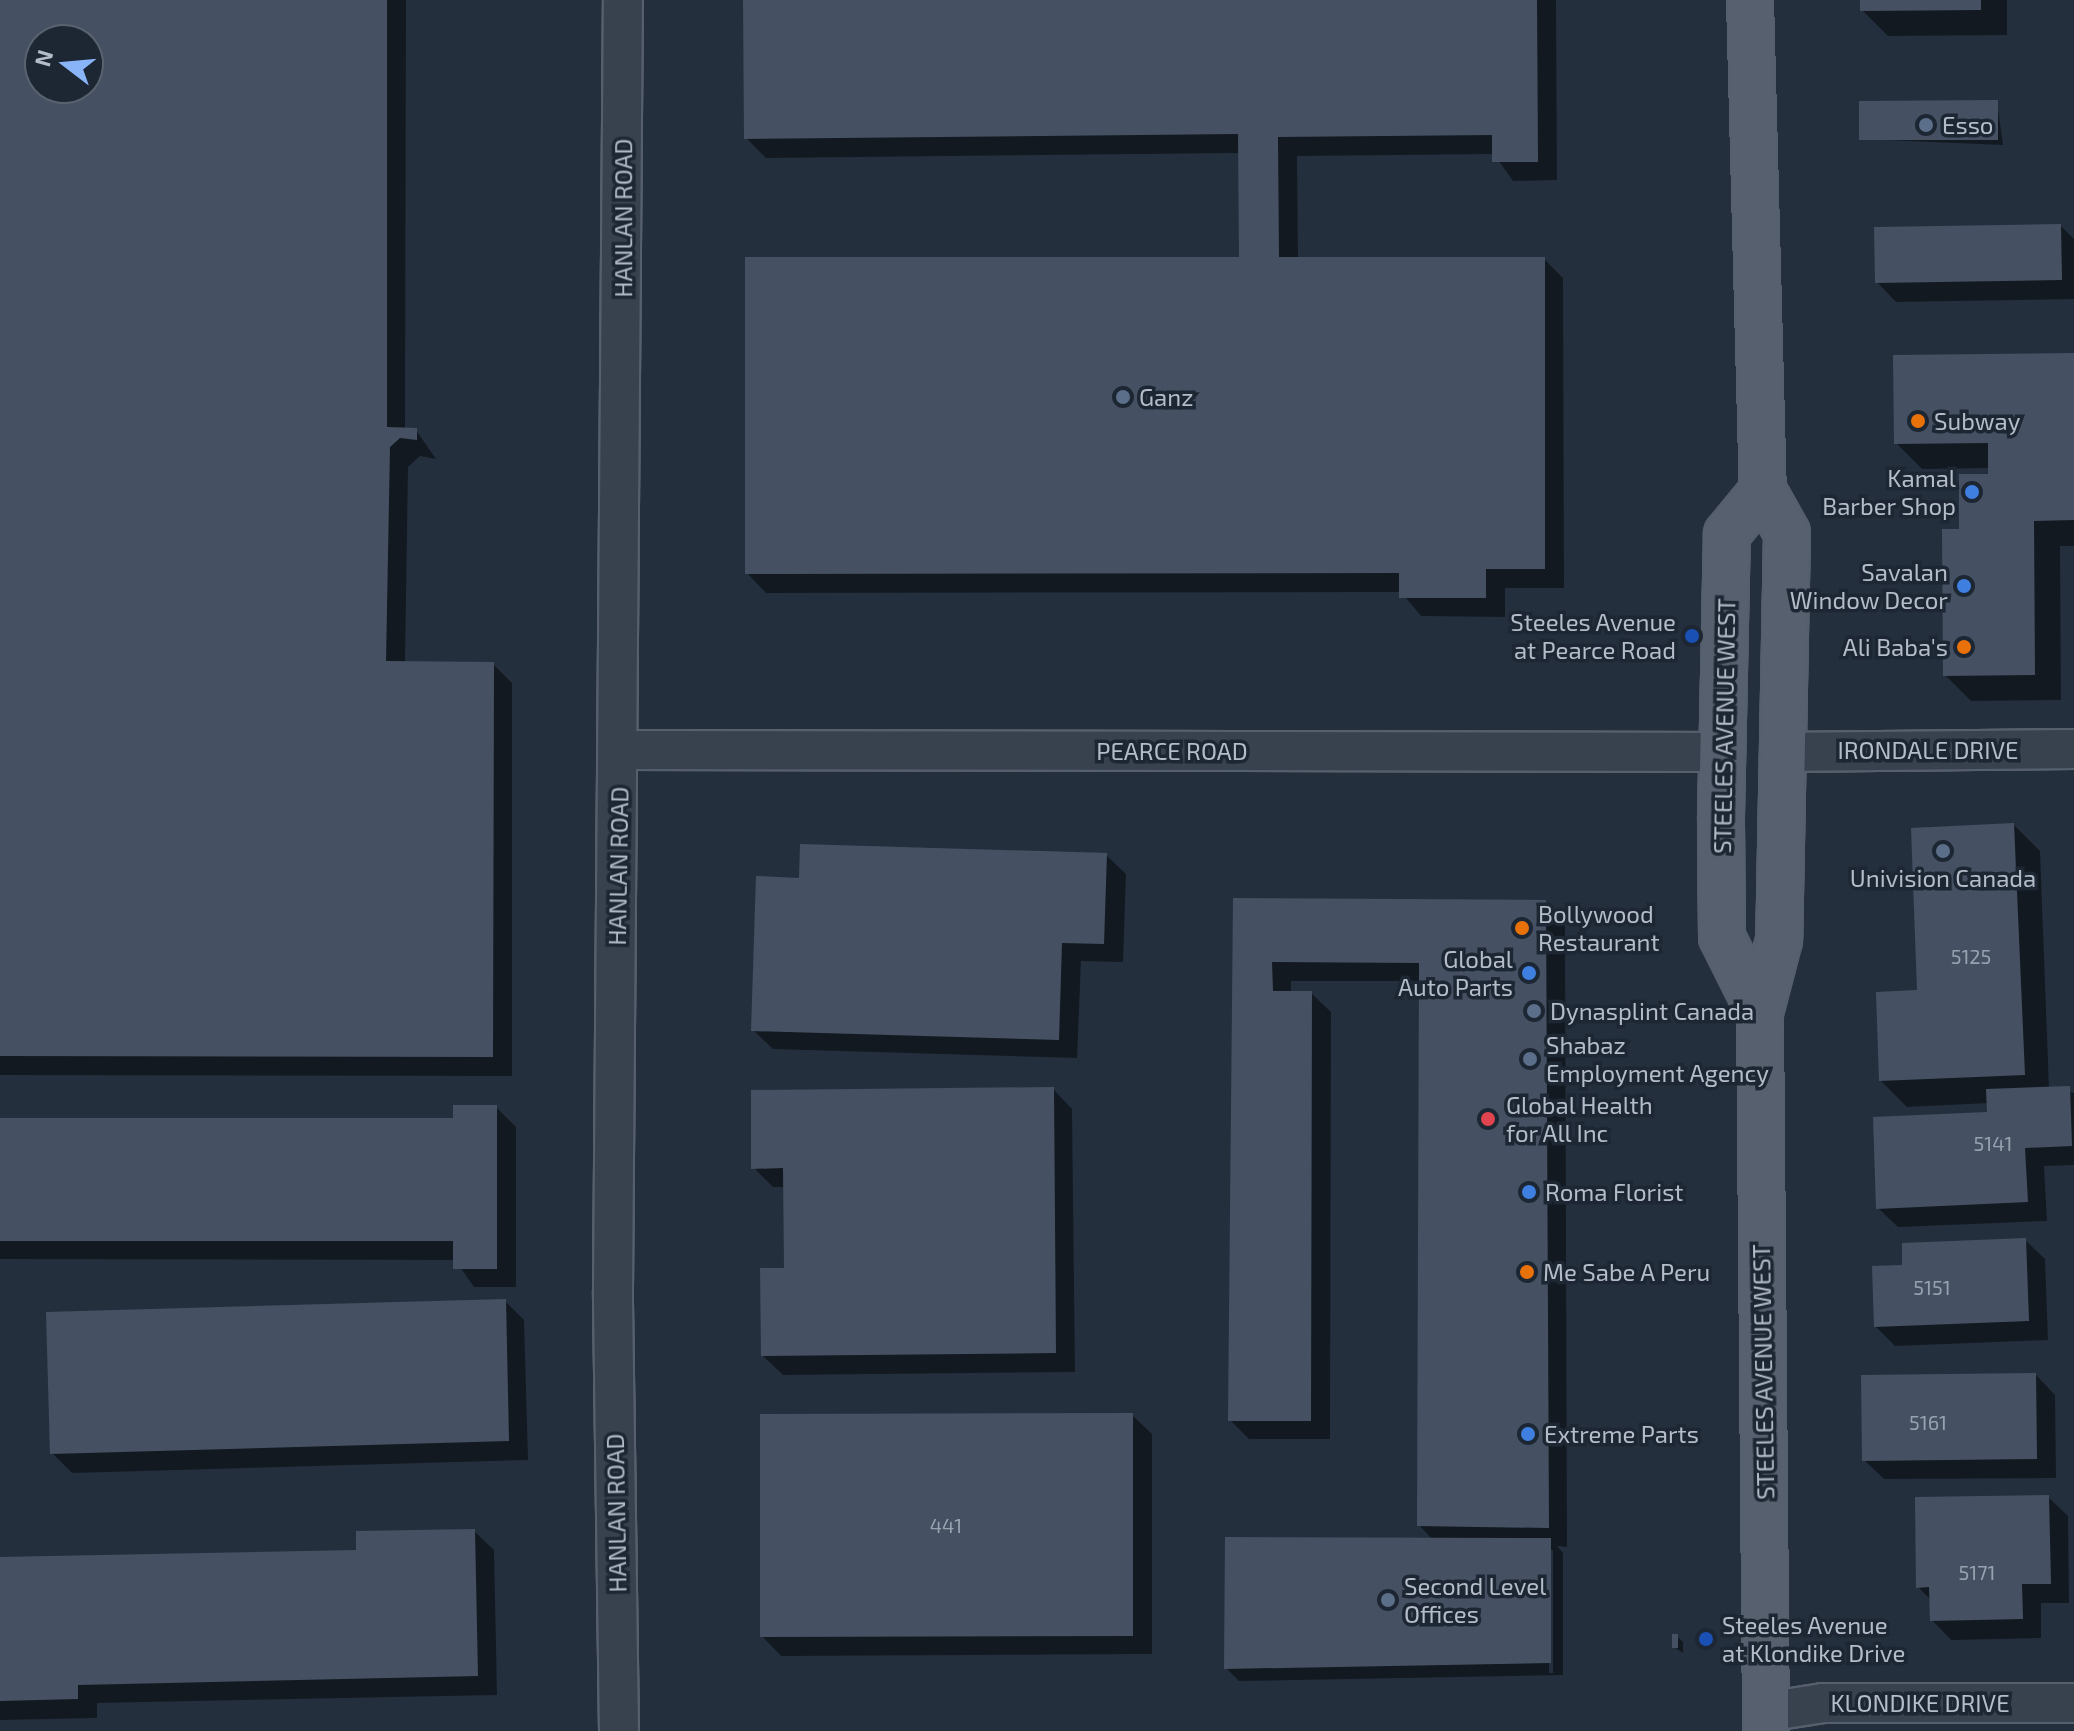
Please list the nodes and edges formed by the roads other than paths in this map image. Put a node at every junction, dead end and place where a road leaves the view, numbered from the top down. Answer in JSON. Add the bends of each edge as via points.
{"nodes":[{"id":1,"x":623,"y":0,"type":"edge"},
{"id":2,"x":1750,"y":0,"type":"edge"},
{"id":3,"x":1763,"y":490,"type":"junction"},
{"id":4,"x":2074,"y":749,"type":"edge"},
{"id":5,"x":619,"y":750,"type":"junction"},
{"id":6,"x":1724,"y":752,"type":"junction"},
{"id":7,"x":1781,"y":752,"type":"junction"},
{"id":8,"x":1760,"y":1013,"type":"junction"},
{"id":9,"x":2050,"y":1712,"type":"edge"},
{"id":10,"x":1766,"y":1722,"type":"edge"},
{"id":11,"x":619,"y":1731,"type":"edge"}],
"edges":[{"from":1,"to":5,"type":"street","name":"HANLAN ROAD"},
{"from":2,"to":3,"type":"main road","name":"STEELES AVENUE WEST"},
{"from":3,"to":6,"type":"main road","name":"STEELES AVENUE WEST","via":[[1727,534]]},
{"from":3,"to":7,"type":"main road","name":"STEELES AVENUE WEST","via":[[1787,533]]},
{"from":4,"to":7,"type":"street","name":"IRONDALE DRIVE"},
{"from":5,"to":6,"type":"street","name":"PEARCE ROAD"},
{"from":5,"to":11,"type":"street","name":"HANLAN ROAD","via":[[613,1291]]},
{"from":6,"to":7,"type":"main road"},
{"from":6,"to":8,"type":"main road","name":"STEELES AVENUE WEST","via":[[1722,937]]},
{"from":7,"to":8,"type":"main road","name":"STEELES AVENUE WEST","via":[[1779,940]]},
{"from":8,"to":10,"type":"main road","name":"STEELES AVENUE WEST"},
{"from":9,"to":10,"type":"street","name":"KLONDIKE DRIVE","via":[[1823,1703]]}]}
